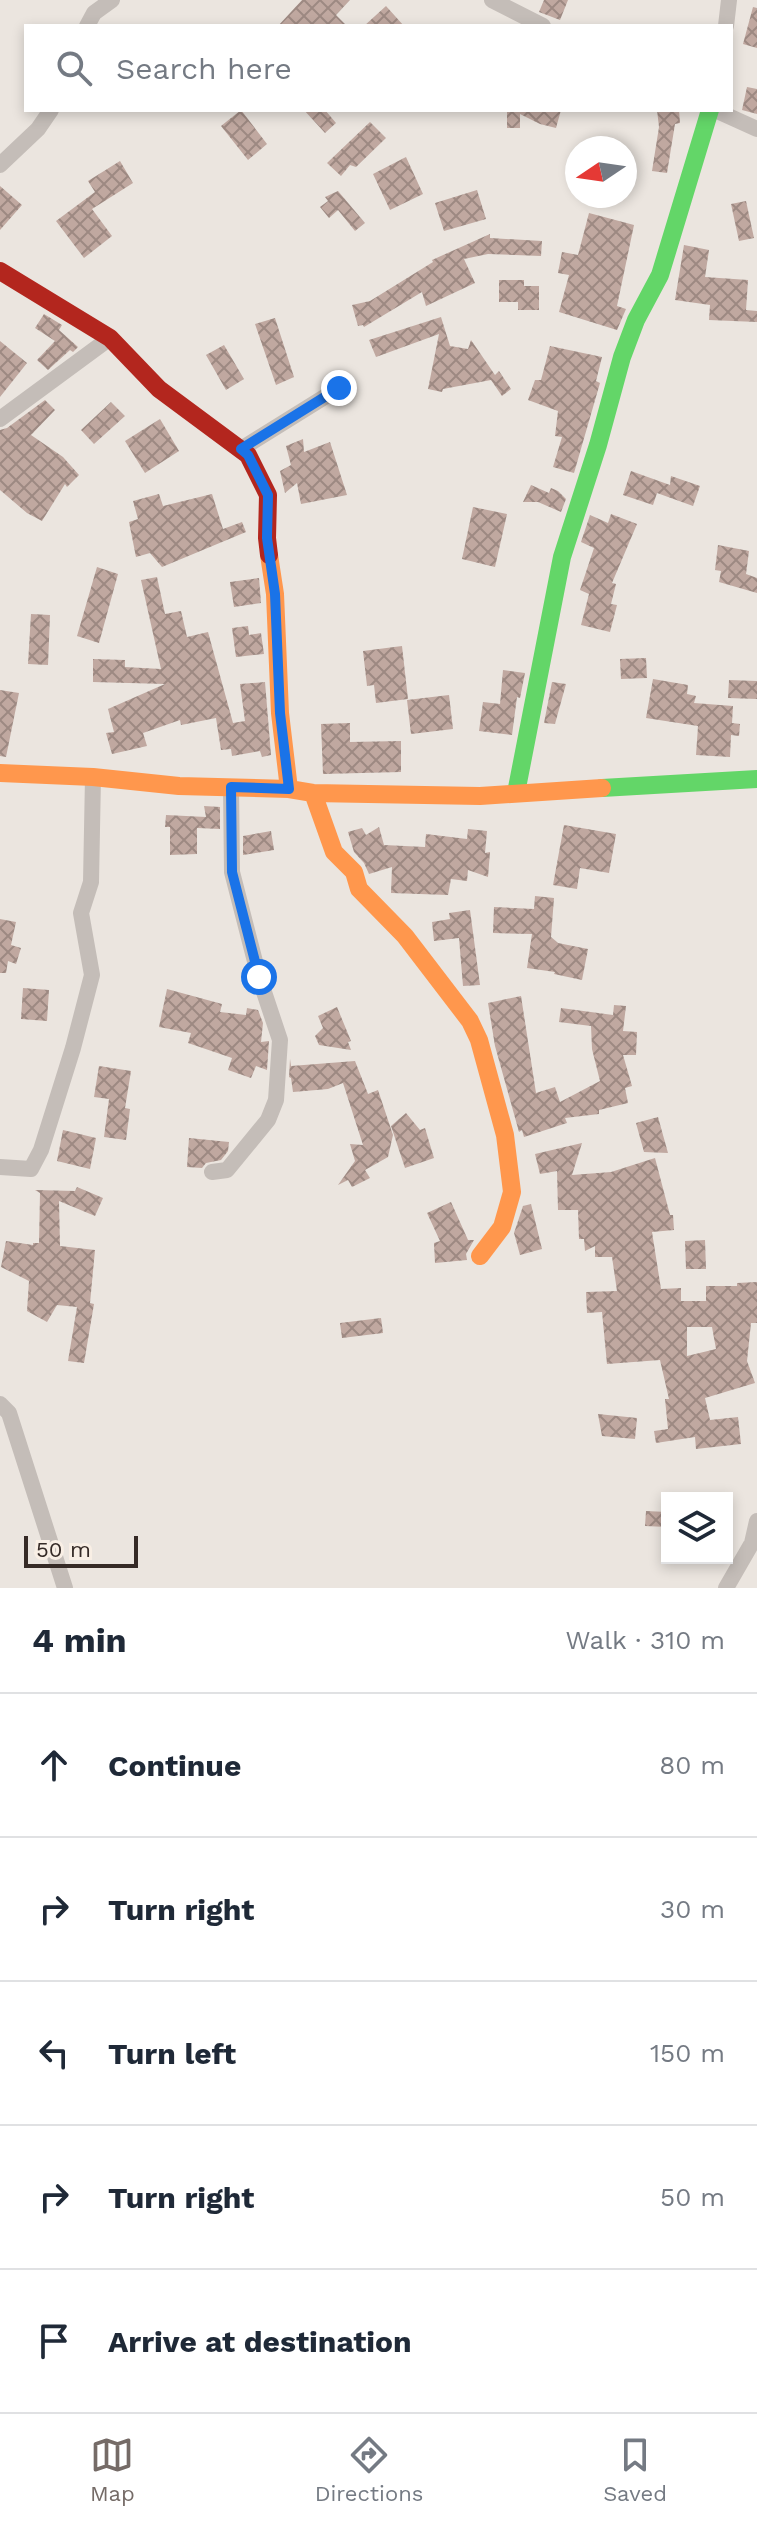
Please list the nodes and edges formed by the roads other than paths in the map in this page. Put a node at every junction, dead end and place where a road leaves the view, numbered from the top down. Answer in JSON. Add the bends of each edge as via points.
{"nodes":[{"id":1,"x":112,"y":0,"type":"edge"},
{"id":2,"x":492,"y":0,"type":"edge"},
{"id":3,"x":729,"y":0,"type":"edge"},
{"id":4,"x":88,"y":24,"type":"edge"},
{"id":5,"x":539,"y":24,"type":"edge"},
{"id":6,"x":726,"y":24,"type":"edge"},
{"id":7,"x":50,"y":112,"type":"edge"},
{"id":8,"x":711,"y":112,"type":"edge"},
{"id":9,"x":717,"y":112,"type":"edge"},
{"id":10,"x":757,"y":129,"type":"edge"},
{"id":11,"x":0,"y":165,"type":"edge"},
{"id":12,"x":0,"y":271,"type":"edge"},
{"id":13,"x":110,"y":338,"type":"junction"},
{"id":14,"x":339,"y":388,"type":"dead end"},
{"id":15,"x":0,"y":419,"type":"edge"},
{"id":16,"x":241,"y":449,"type":"junction"},
{"id":17,"x":0,"y":773,"type":"edge"},
{"id":18,"x":93,"y":777,"type":"junction"},
{"id":19,"x":757,"y":779,"type":"edge"},
{"id":20,"x":231,"y":787,"type":"junction"},
{"id":21,"x":289,"y":789,"type":"junction"},
{"id":22,"x":313,"y":793,"type":"junction"},
{"id":23,"x":516,"y":793,"type":"junction"},
{"id":24,"x":0,"y":1167,"type":"edge"},
{"id":25,"x":212,"y":1172,"type":"dead end"},
{"id":26,"x":480,"y":1256,"type":"dead end"},
{"id":27,"x":0,"y":1404,"type":"edge"},
{"id":28,"x":757,"y":1521,"type":"edge"},
{"id":29,"x":65,"y":1588,"type":"edge"},
{"id":30,"x":726,"y":1588,"type":"edge"}],
"edges":[{"from":1,"to":4,"type":"street"},
{"from":2,"to":5,"type":"street"},
{"from":3,"to":6,"type":"street"},
{"from":7,"to":11,"type":"street"},
{"from":8,"to":23,"type":"street","via":[[660,275],[622,357],[562,557]]},
{"from":9,"to":10,"type":"street"},
{"from":12,"to":13,"type":"street"},
{"from":13,"to":15,"type":"street"},
{"from":13,"to":16,"type":"street","via":[[159,389]]},
{"from":14,"to":16,"type":"street"},
{"from":16,"to":21,"type":"street","via":[[268,495],[267,538]]},
{"from":17,"to":18,"type":"street"},
{"from":18,"to":20,"type":"street"},
{"from":18,"to":24,"type":"street","via":[[91,882],[81,913],[92,975],[41,1150],[31,1169]]},
{"from":19,"to":23,"type":"street"},
{"from":20,"to":21,"type":"street"},
{"from":20,"to":25,"type":"street","via":[[232,872],[280,1040],[276,1100],[268,1120],[227,1170]]},
{"from":21,"to":22,"type":"street"},
{"from":22,"to":23,"type":"street"},
{"from":22,"to":26,"type":"street","via":[[334,852],[354,872],[359,889],[448,991],[479,1040],[505,1135],[512,1192],[502,1227]]},
{"from":27,"to":29,"type":"street","via":[[9,1413]]},
{"from":28,"to":30,"type":"street","via":[[752,1543]]}]}
